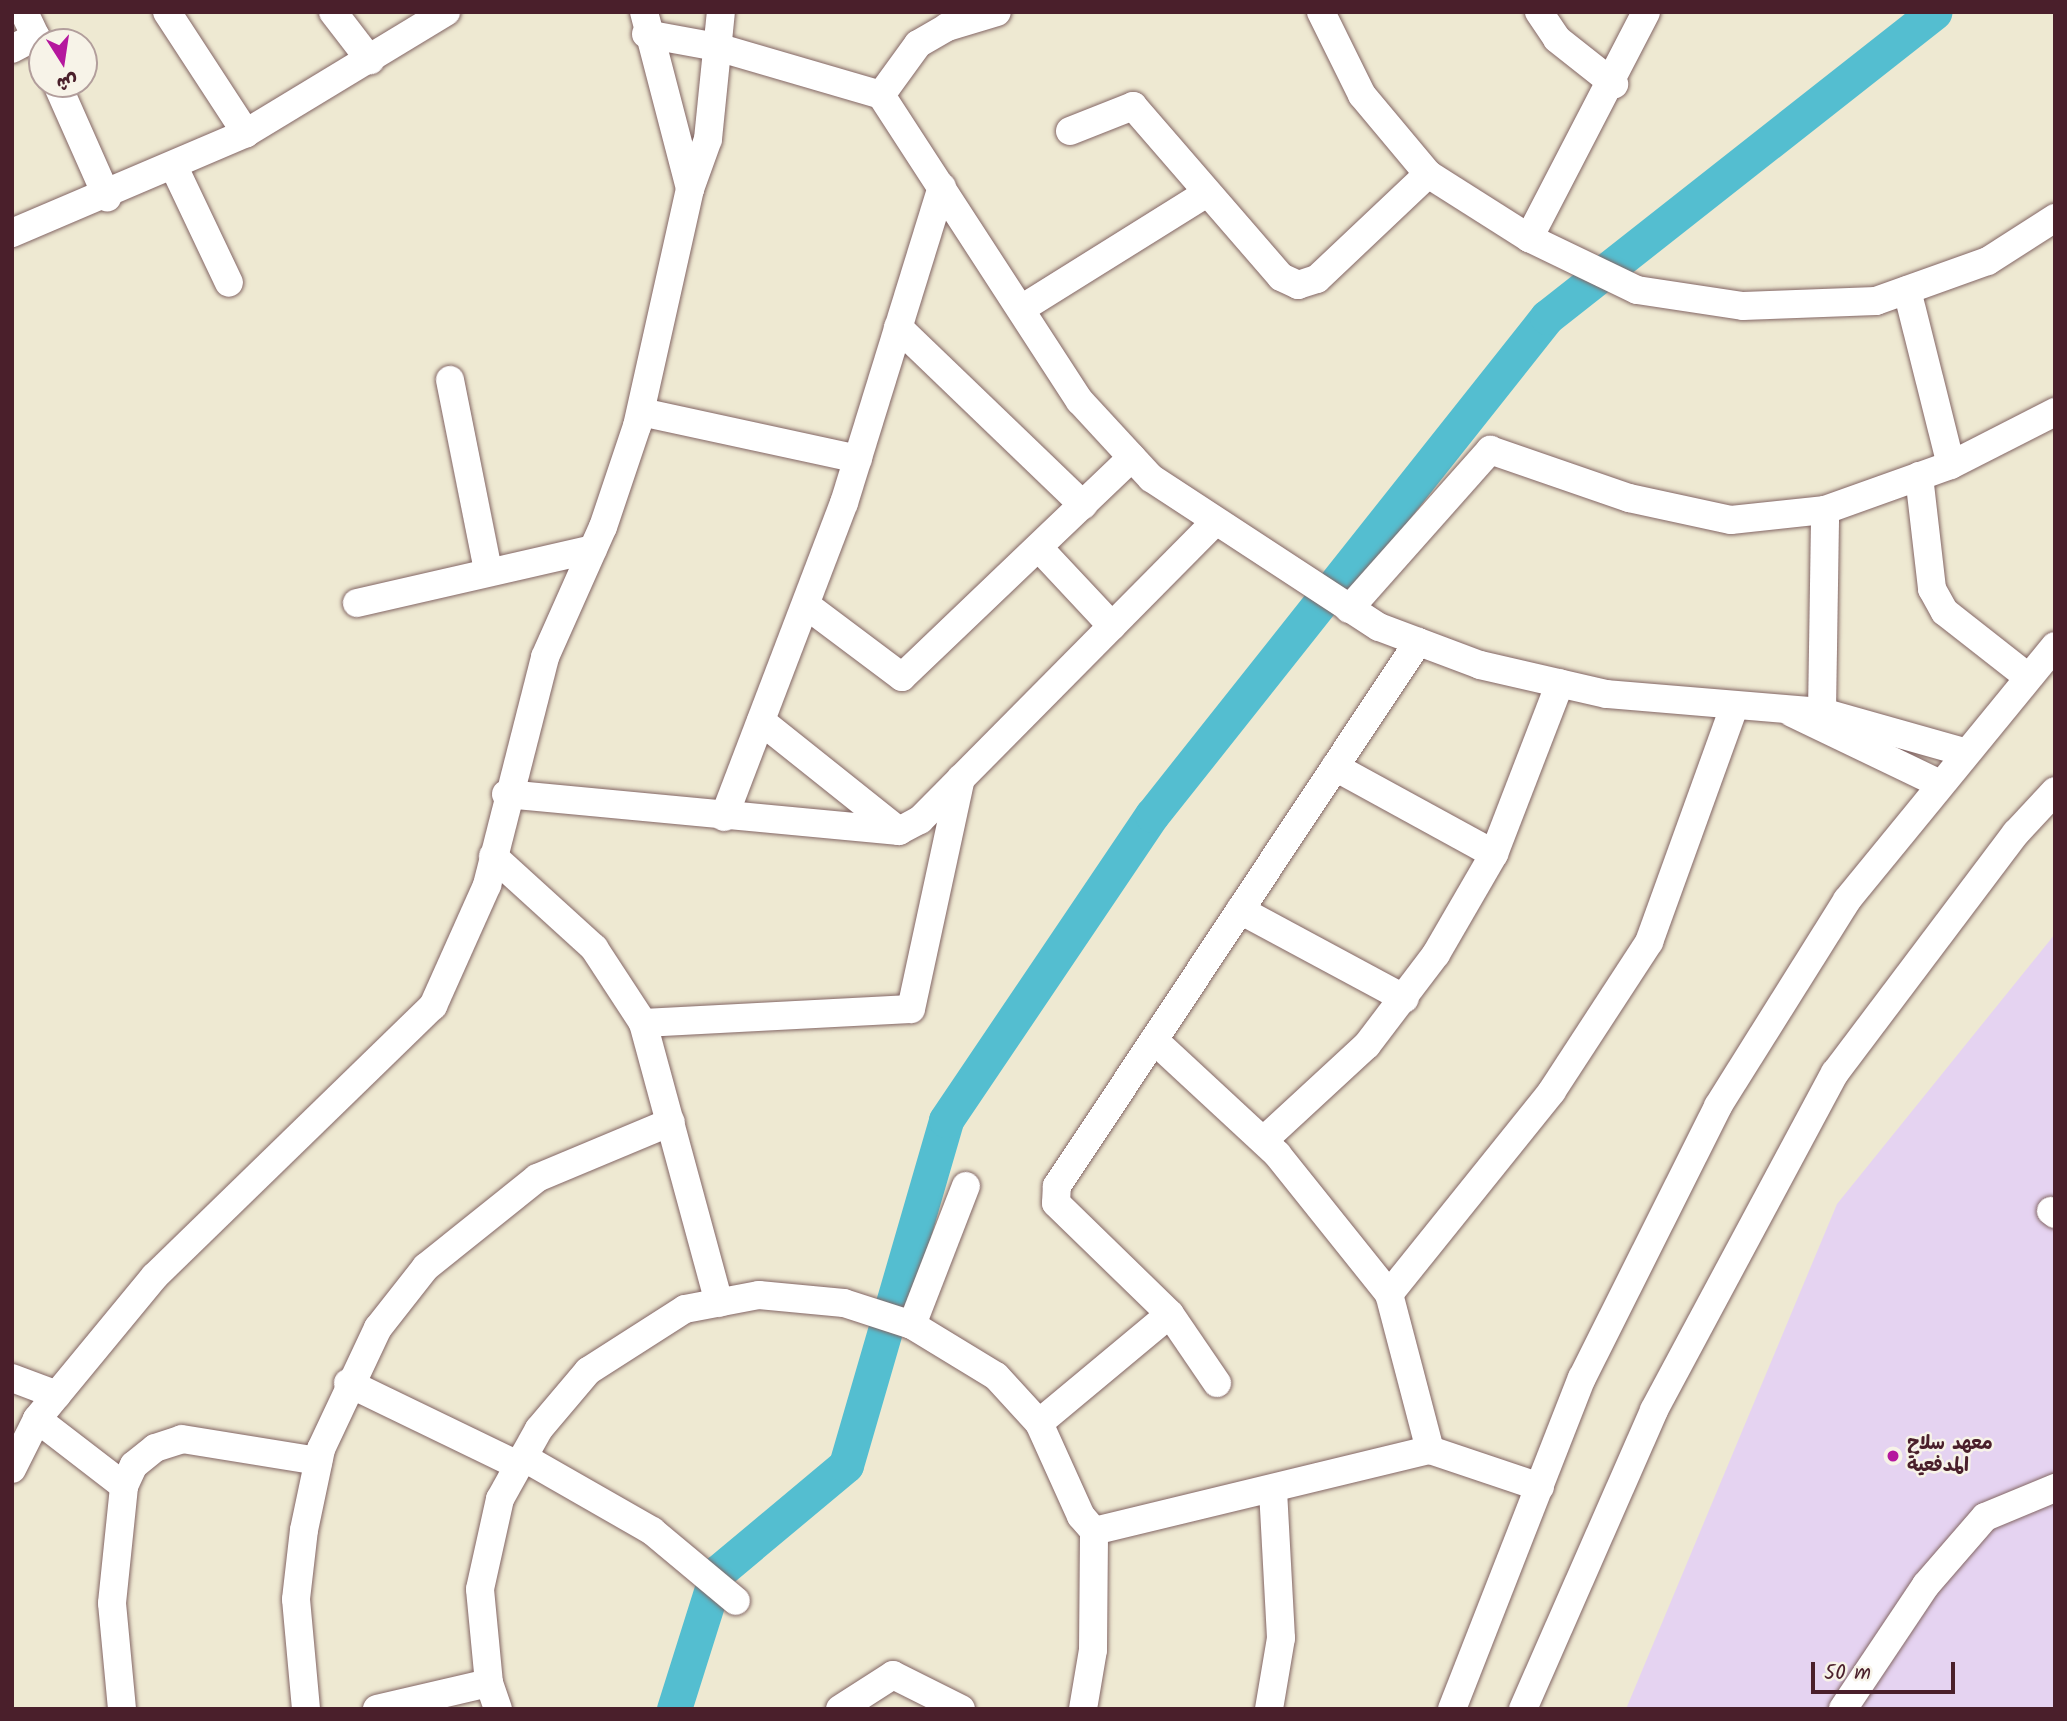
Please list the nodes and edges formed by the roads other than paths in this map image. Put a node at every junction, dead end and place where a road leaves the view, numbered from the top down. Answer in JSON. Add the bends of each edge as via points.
{"nodes":[{"id":1,"x":167,"y":12,"type":"edge"},
{"id":2,"x":333,"y":12,"type":"edge"},
{"id":3,"x":446,"y":12,"type":"edge"},
{"id":4,"x":721,"y":12,"type":"edge"},
{"id":5,"x":997,"y":12,"type":"edge"},
{"id":6,"x":1321,"y":12,"type":"edge"},
{"id":7,"x":1539,"y":12,"type":"edge"},
{"id":8,"x":1646,"y":12,"type":"edge"},
{"id":9,"x":950,"y":20,"type":"edge"},
{"id":10,"x":645,"y":23,"type":"edge"},
{"id":11,"x":717,"y":47,"type":"junction"},
{"id":12,"x":370,"y":60,"type":"junction"},
{"id":13,"x":1614,"y":84,"type":"junction"},
{"id":14,"x":881,"y":95,"type":"junction"},
{"id":15,"x":63,"y":98,"type":"edge"},
{"id":16,"x":1070,"y":131,"type":"dead end"},
{"id":17,"x":246,"y":133,"type":"junction"},
{"id":18,"x":174,"y":167,"type":"junction"},
{"id":19,"x":1428,"y":174,"type":"junction"},
{"id":20,"x":942,"y":187,"type":"junction"},
{"id":21,"x":690,"y":189,"type":"junction"},
{"id":22,"x":1205,"y":194,"type":"junction"},
{"id":23,"x":107,"y":197,"type":"junction"},
{"id":24,"x":2055,"y":218,"type":"edge"},
{"id":25,"x":12,"y":233,"type":"edge"},
{"id":26,"x":1529,"y":238,"type":"junction"},
{"id":27,"x":229,"y":283,"type":"dead end"},
{"id":28,"x":1907,"y":290,"type":"junction"},
{"id":29,"x":1021,"y":309,"type":"junction"},
{"id":30,"x":898,"y":327,"type":"junction"},
{"id":31,"x":450,"y":380,"type":"dead end"},
{"id":32,"x":640,"y":411,"type":"junction"},
{"id":33,"x":2055,"y":412,"type":"edge"},
{"id":34,"x":1132,"y":457,"type":"junction"},
{"id":35,"x":858,"y":459,"type":"junction"},
{"id":36,"x":1951,"y":465,"type":"junction"},
{"id":37,"x":1919,"y":476,"type":"junction"},
{"id":38,"x":1083,"y":505,"type":"junction"},
{"id":39,"x":1825,"y":510,"type":"junction"},
{"id":40,"x":1215,"y":522,"type":"junction"},
{"id":41,"x":1039,"y":548,"type":"junction"},
{"id":42,"x":593,"y":549,"type":"junction"},
{"id":43,"x":488,"y":571,"type":"junction"},
{"id":44,"x":357,"y":603,"type":"dead end"},
{"id":45,"x":806,"y":605,"type":"junction"},
{"id":46,"x":1349,"y":609,"type":"junction"},
{"id":47,"x":1112,"y":626,"type":"junction"},
{"id":48,"x":1418,"y":642,"type":"junction"},
{"id":49,"x":2055,"y":646,"type":"edge"},
{"id":50,"x":2028,"y":677,"type":"junction"},
{"id":51,"x":1560,"y":683,"type":"junction"},
{"id":52,"x":1734,"y":707,"type":"junction"},
{"id":53,"x":1822,"y":712,"type":"junction"},
{"id":54,"x":1792,"y":713,"type":"junction"},
{"id":55,"x":761,"y":721,"type":"junction"},
{"id":56,"x":1964,"y":752,"type":"junction"},
{"id":57,"x":1335,"y":767,"type":"junction"},
{"id":58,"x":961,"y":778,"type":"junction"},
{"id":59,"x":1938,"y":783,"type":"junction"},
{"id":60,"x":2055,"y":791,"type":"edge"},
{"id":61,"x":506,"y":794,"type":"junction"},
{"id":62,"x":724,"y":817,"type":"junction"},
{"id":63,"x":899,"y":831,"type":"junction"},
{"id":64,"x":1494,"y":854,"type":"junction"},
{"id":65,"x":493,"y":856,"type":"junction"},
{"id":66,"x":1240,"y":910,"type":"junction"},
{"id":67,"x":1405,"y":999,"type":"junction"},
{"id":68,"x":643,"y":1023,"type":"junction"},
{"id":69,"x":1154,"y":1040,"type":"junction"},
{"id":70,"x":671,"y":1122,"type":"junction"},
{"id":71,"x":1264,"y":1140,"type":"junction"},
{"id":72,"x":966,"y":1185,"type":"dead end"},
{"id":73,"x":1389,"y":1294,"type":"junction"},
{"id":74,"x":719,"y":1303,"type":"junction"},
{"id":75,"x":1170,"y":1314,"type":"junction"},
{"id":76,"x":894,"y":1319,"type":"junction"},
{"id":77,"x":12,"y":1378,"type":"edge"},
{"id":78,"x":348,"y":1383,"type":"junction"},
{"id":79,"x":1217,"y":1383,"type":"dead end"},
{"id":80,"x":57,"y":1395,"type":"junction"},
{"id":81,"x":37,"y":1419,"type":"junction"},
{"id":82,"x":1039,"y":1423,"type":"junction"},
{"id":83,"x":1430,"y":1450,"type":"junction"},
{"id":84,"x":318,"y":1461,"type":"junction"},
{"id":85,"x":521,"y":1461,"type":"junction"},
{"id":86,"x":12,"y":1469,"type":"edge"},
{"id":87,"x":124,"y":1486,"type":"junction"},
{"id":88,"x":1540,"y":1487,"type":"junction"},
{"id":89,"x":2055,"y":1489,"type":"edge"},
{"id":90,"x":1273,"y":1490,"type":"junction"},
{"id":91,"x":1094,"y":1531,"type":"junction"},
{"id":92,"x":736,"y":1601,"type":"dead end"},
{"id":93,"x":493,"y":1696,"type":"edge"},
{"id":94,"x":122,"y":1709,"type":"edge"},
{"id":95,"x":306,"y":1709,"type":"edge"},
{"id":96,"x":377,"y":1709,"type":"edge"},
{"id":97,"x":840,"y":1709,"type":"edge"},
{"id":98,"x":961,"y":1709,"type":"edge"},
{"id":99,"x":1083,"y":1709,"type":"edge"},
{"id":100,"x":1269,"y":1709,"type":"edge"},
{"id":101,"x":1452,"y":1709,"type":"edge"},
{"id":102,"x":1523,"y":1709,"type":"edge"},
{"id":103,"x":1843,"y":1709,"type":"edge"}],
"edges":[{"from":1,"to":17,"type":"street"},
{"from":2,"to":12,"type":"street"},
{"from":3,"to":12,"type":"street"},
{"from":4,"to":11,"type":"street"},
{"from":5,"to":9,"type":"street"},
{"from":6,"to":19,"type":"street","via":[[1362,95]]},
{"from":7,"to":13,"type":"street","via":[[1557,39]]},
{"from":8,"to":13,"type":"street"},
{"from":9,"to":14,"type":"street","via":[[918,44]]},
{"from":10,"to":11,"type":"street"},
{"from":10,"to":21,"type":"street"},
{"from":11,"to":14,"type":"street"},
{"from":11,"to":21,"type":"street","via":[[708,139]]},
{"from":12,"to":17,"type":"street"},
{"from":13,"to":26,"type":"street"},
{"from":14,"to":20,"type":"street"},
{"from":15,"to":23,"type":"street"},
{"from":16,"to":22,"type":"street","via":[[1133,106]]},
{"from":17,"to":18,"type":"street"},
{"from":18,"to":23,"type":"street"},
{"from":18,"to":27,"type":"street"},
{"from":19,"to":22,"type":"street","via":[[1317,278],[1298,285],[1281,277]]},
{"from":19,"to":26,"type":"street"},
{"from":20,"to":29,"type":"street"},
{"from":20,"to":30,"type":"street"},
{"from":21,"to":32,"type":"street"},
{"from":22,"to":29,"type":"street"},
{"from":23,"to":25,"type":"street"},
{"from":24,"to":28,"type":"street","via":[[1988,261]]},
{"from":26,"to":28,"type":"street","via":[[1637,290],[1742,306],[1876,301]]},
{"from":28,"to":36,"type":"street"},
{"from":29,"to":34,"type":"street","via":[[1080,401]]},
{"from":30,"to":35,"type":"street"},
{"from":30,"to":38,"type":"street"},
{"from":31,"to":43,"type":"street"},
{"from":32,"to":35,"type":"street"},
{"from":32,"to":42,"type":"street"},
{"from":33,"to":36,"type":"street"},
{"from":34,"to":38,"type":"street"},
{"from":34,"to":40,"type":"street"},
{"from":35,"to":45,"type":"street"},
{"from":36,"to":37,"type":"street"},
{"from":37,"to":39,"type":"street"},
{"from":37,"to":50,"type":"street","via":[[1932,589],[1945,612]]},
{"from":38,"to":41,"type":"street"},
{"from":39,"to":46,"type":"street","via":[[1731,520],[1629,498],[1490,450]]},
{"from":39,"to":53,"type":"street"},
{"from":40,"to":46,"type":"street"},
{"from":40,"to":47,"type":"street"},
{"from":41,"to":45,"type":"street","via":[[902,677]]},
{"from":41,"to":47,"type":"street"},
{"from":42,"to":43,"type":"street"},
{"from":42,"to":61,"type":"street","via":[[545,657]]},
{"from":43,"to":44,"type":"street"},
{"from":45,"to":55,"type":"street"},
{"from":46,"to":48,"type":"street"},
{"from":47,"to":58,"type":"street"},
{"from":48,"to":51,"type":"street","via":[[1480,665]]},
{"from":48,"to":57,"type":"street"},
{"from":49,"to":50,"type":"street"},
{"from":50,"to":56,"type":"street"},
{"from":51,"to":52,"type":"street"},
{"from":51,"to":64,"type":"street"},
{"from":52,"to":54,"type":"street"},
{"from":52,"to":73,"type":"street","via":[[1649,942],[1552,1091]]},
{"from":53,"to":54,"type":"street"},
{"from":53,"to":56,"type":"street"},
{"from":54,"to":59,"type":"street"},
{"from":55,"to":62,"type":"street"},
{"from":55,"to":63,"type":"street"},
{"from":56,"to":59,"type":"street"},
{"from":57,"to":64,"type":"street"},
{"from":57,"to":66,"type":"street"},
{"from":58,"to":63,"type":"street","via":[[920,820]]},
{"from":58,"to":68,"type":"street","via":[[911,1009]]},
{"from":59,"to":88,"type":"street","via":[[1847,900],[1718,1106],[1581,1378]]},
{"from":60,"to":102,"type":"street","via":[[2015,833],[1835,1073],[1654,1410]]},
{"from":61,"to":62,"type":"street"},
{"from":61,"to":65,"type":"street"},
{"from":62,"to":63,"type":"street"},
{"from":64,"to":67,"type":"street"},
{"from":65,"to":68,"type":"street","via":[[594,948]]},
{"from":65,"to":80,"type":"street","via":[[487,885],[433,1006],[155,1276]]},
{"from":66,"to":67,"type":"street"},
{"from":66,"to":69,"type":"street"},
{"from":67,"to":71,"type":"street","via":[[1367,1045]]},
{"from":68,"to":70,"type":"street"},
{"from":69,"to":71,"type":"street"},
{"from":69,"to":75,"type":"street","via":[[1057,1186],[1056,1203]]},
{"from":70,"to":74,"type":"street"},
{"from":70,"to":78,"type":"street","via":[[537,1178],[477,1224],[426,1267],[378,1328]]},
{"from":71,"to":73,"type":"street"},
{"from":72,"to":76,"type":"street"},
{"from":73,"to":83,"type":"street"},
{"from":74,"to":76,"type":"street","via":[[759,1295]]},
{"from":74,"to":85,"type":"street","via":[[685,1309],[588,1371]]},
{"from":75,"to":79,"type":"street"},
{"from":75,"to":82,"type":"street"},
{"from":76,"to":82,"type":"street","via":[[996,1376]]},
{"from":77,"to":80,"type":"street"},
{"from":78,"to":84,"type":"street"},
{"from":78,"to":85,"type":"street"},
{"from":80,"to":81,"type":"street"},
{"from":81,"to":86,"type":"street"},
{"from":81,"to":87,"type":"street"},
{"from":82,"to":91,"type":"street","via":[[1081,1516]]},
{"from":83,"to":88,"type":"street"},
{"from":83,"to":90,"type":"street"},
{"from":84,"to":87,"type":"street","via":[[182,1439],[155,1448],[134,1465]]},
{"from":84,"to":95,"type":"street","via":[[296,1599]]},
{"from":85,"to":92,"type":"street","via":[[652,1531]]},
{"from":85,"to":93,"type":"street","via":[[500,1499],[480,1589]]},
{"from":87,"to":94,"type":"street","via":[[112,1603]]},
{"from":88,"to":101,"type":"street"},
{"from":89,"to":103,"type":"street","via":[[1985,1517],[1926,1586]]},
{"from":90,"to":91,"type":"street"},
{"from":90,"to":100,"type":"street","via":[[1281,1638]]},
{"from":91,"to":99,"type":"street","via":[[1093,1650]]},
{"from":93,"to":96,"type":"street"},
{"from":97,"to":98,"type":"street","via":[[893,1675]]}]}
